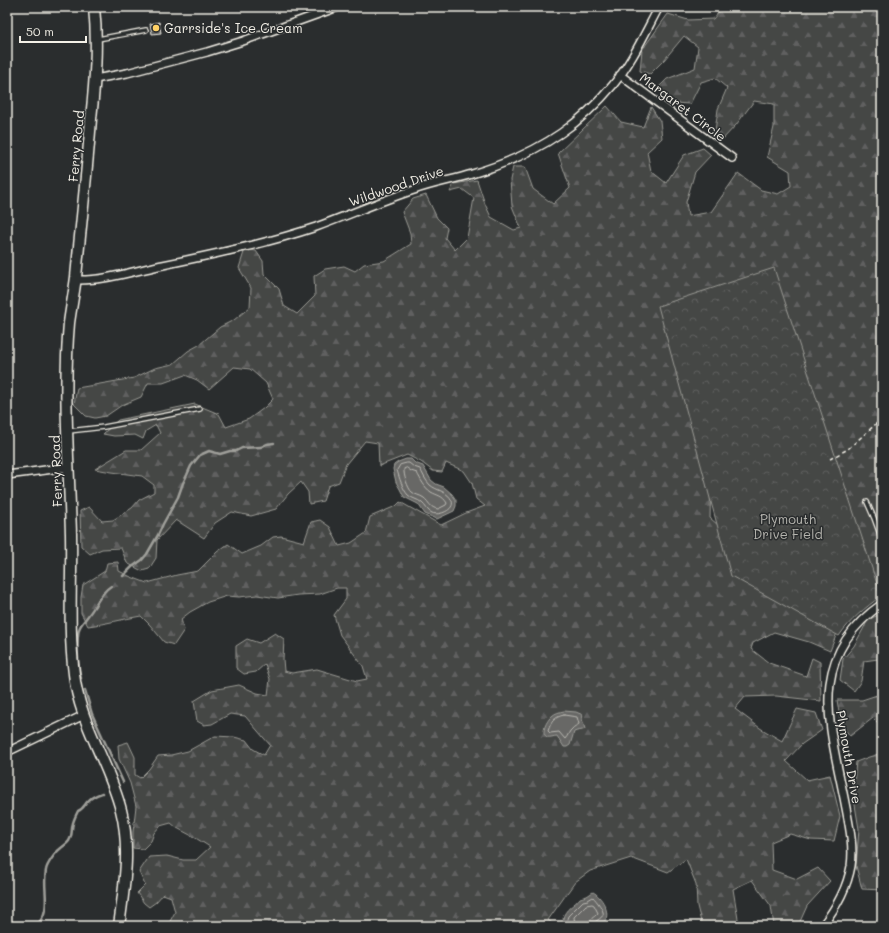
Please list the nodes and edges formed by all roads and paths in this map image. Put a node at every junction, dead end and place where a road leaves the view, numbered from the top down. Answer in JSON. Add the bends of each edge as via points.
{"nodes":[{"id":1,"x":94,"y":7,"type":"edge"},
{"id":2,"x":338,"y":7,"type":"edge"},
{"id":3,"x":659,"y":7,"type":"edge"},
{"id":4,"x":146,"y":30,"type":"dead end"},
{"id":5,"x":96,"y":39,"type":"junction"},
{"id":6,"x":620,"y":75,"type":"junction"},
{"id":7,"x":95,"y":79,"type":"junction"},
{"id":8,"x":732,"y":158,"type":"dead end"},
{"id":9,"x":75,"y":280,"type":"junction"},
{"id":10,"x":200,"y":408,"type":"dead end"},
{"id":11,"x":882,"y":422,"type":"edge"},
{"id":12,"x":68,"y":431,"type":"junction"},
{"id":13,"x":830,"y":459,"type":"dead end"},
{"id":14,"x":69,"y":467,"type":"junction"},
{"id":15,"x":7,"y":475,"type":"edge"},
{"id":16,"x":867,"y":502,"type":"dead end"},
{"id":17,"x":882,"y":540,"type":"edge"},
{"id":18,"x":882,"y":604,"type":"edge"},
{"id":19,"x":84,"y":715,"type":"junction"},
{"id":20,"x":7,"y":752,"type":"edge"},
{"id":21,"x":119,"y":926,"type":"edge"},
{"id":22,"x":822,"y":926,"type":"edge"}],
"edges":[{"from":1,"to":5,"type":"main road","name":"Ferry Road"},
{"from":2,"to":7,"type":"street","via":[[214,50]]},
{"from":3,"to":6,"type":"street","name":"Wildwood Drive"},
{"from":4,"to":5,"type":"lane"},
{"from":5,"to":7,"type":"main road","name":"Ferry Road"},
{"from":6,"to":8,"type":"street","name":"Margaret Circle"},
{"from":6,"to":9,"type":"street","name":"Wildwood Drive","via":[[595,104],[562,132],[508,161],[473,174],[415,189],[316,227],[257,244],[100,278]]},
{"from":7,"to":9,"type":"main road","name":"Ferry Road"},
{"from":9,"to":12,"type":"main road","name":"Ferry Road","via":[[66,386]]},
{"from":10,"to":12,"type":"lane","via":[[104,427]]},
{"from":11,"to":13,"type":"path","via":[[877,423],[848,449]]},
{"from":12,"to":14,"type":"main road","name":"Ferry Road"},
{"from":14,"to":15,"type":"street"},
{"from":14,"to":19,"type":"main road","name":"Ferry Road","via":[[72,656],[76,687]]},
{"from":16,"to":17,"type":"lane"},
{"from":18,"to":22,"type":"street","name":"Plymouth Drive","via":[[863,618],[850,633],[830,677],[829,716],[851,836],[852,855],[850,873],[843,892],[835,909]]},
{"from":19,"to":20,"type":"street"},
{"from":19,"to":21,"type":"main road","name":"Ferry Road","via":[[115,790],[126,836],[126,864]]}]}
